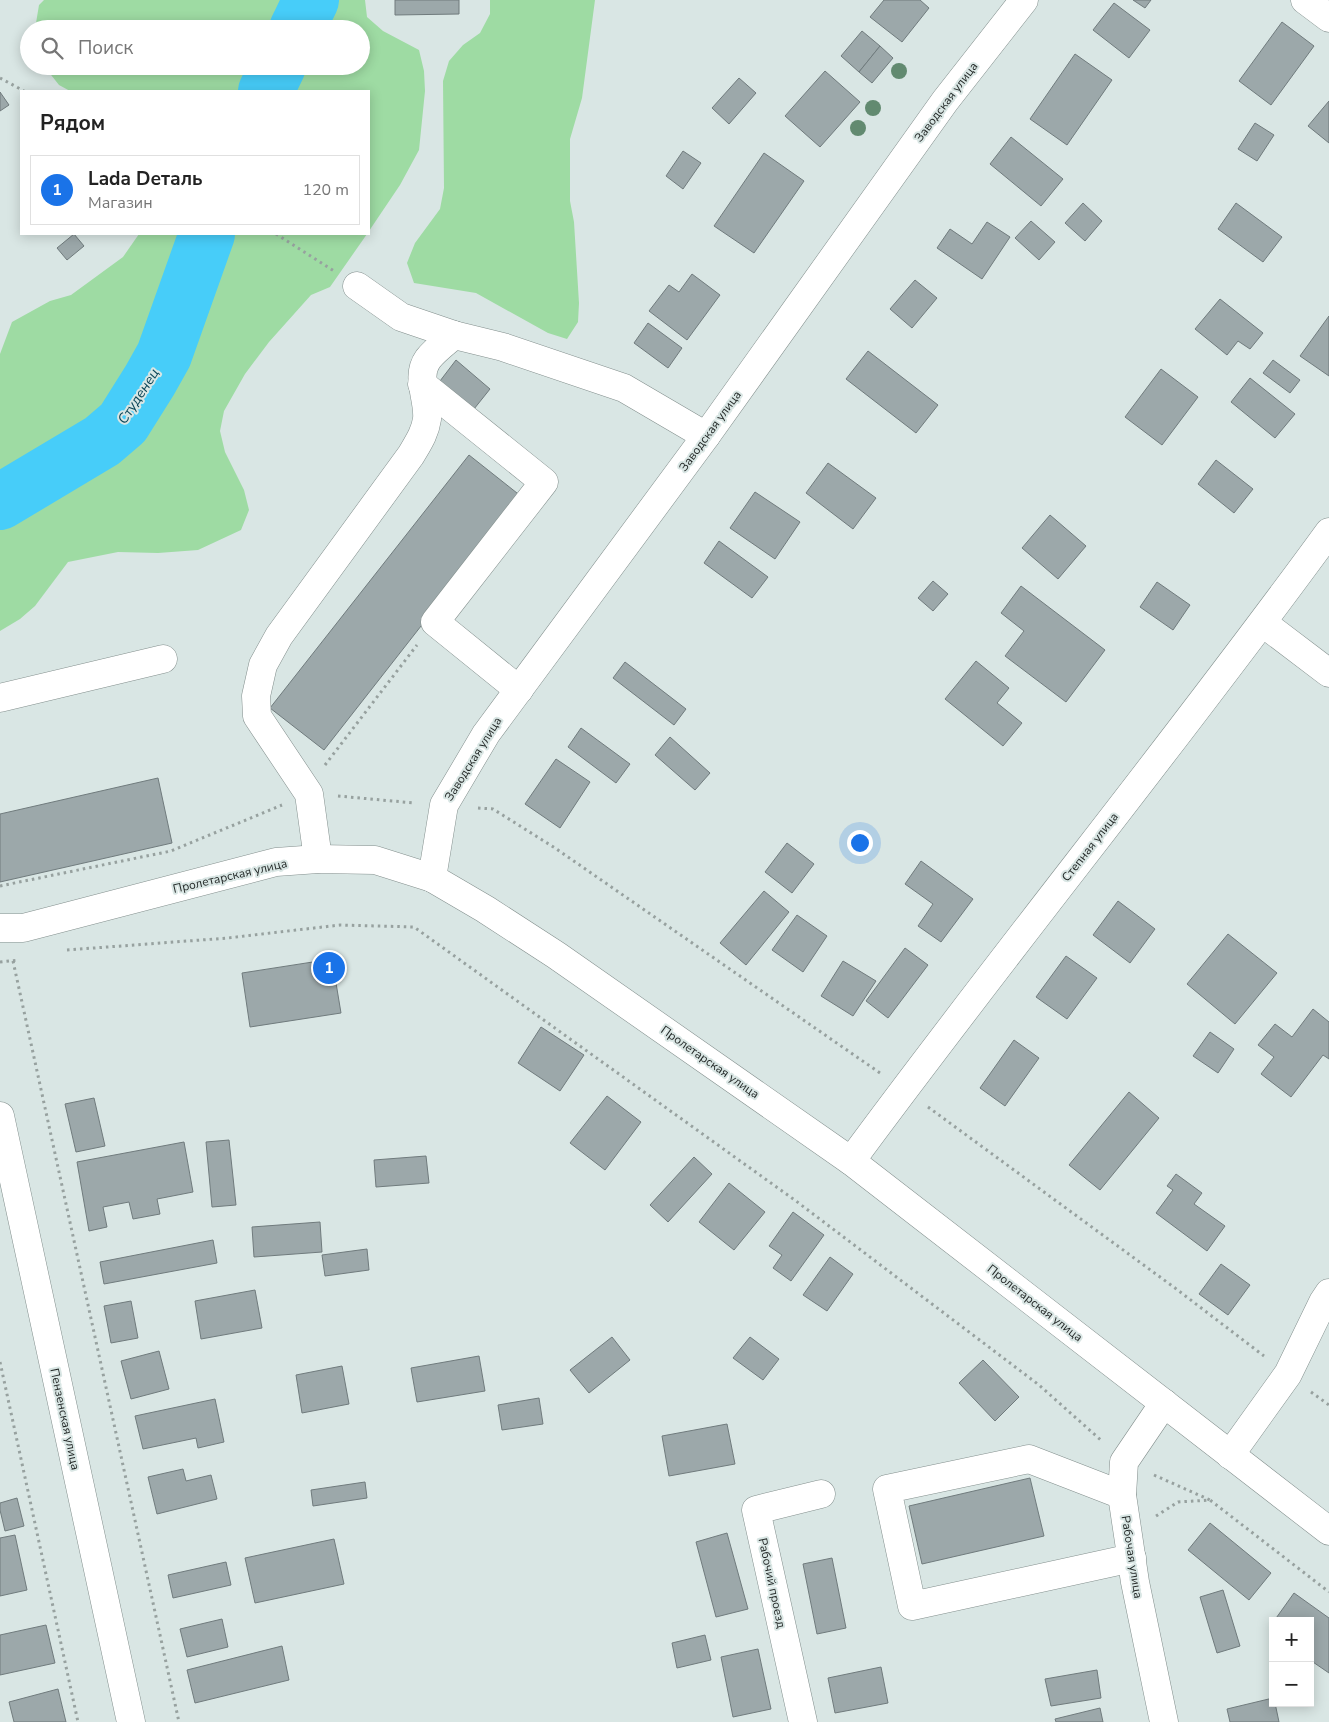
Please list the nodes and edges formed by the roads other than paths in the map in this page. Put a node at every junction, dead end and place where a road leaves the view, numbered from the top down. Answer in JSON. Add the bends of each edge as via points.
{"nodes":[{"id":1,"x":1024,"y":0,"type":"edge"},
{"id":2,"x":1305,"y":0,"type":"edge"},
{"id":3,"x":1329,"y":18,"type":"edge"},
{"id":4,"x":358,"y":286,"type":"road end"},
{"id":5,"x":454,"y":335,"type":"junction"},
{"id":6,"x":422,"y":384,"type":"junction"},
{"id":7,"x":706,"y":436,"type":"junction"},
{"id":8,"x":1329,"y":532,"type":"edge"},
{"id":9,"x":1263,"y":623,"type":"junction"},
{"id":10,"x":163,"y":659,"type":"dead end"},
{"id":11,"x":1329,"y":673,"type":"edge"},
{"id":12,"x":519,"y":690,"type":"junction"},
{"id":13,"x":0,"y":698,"type":"edge"},
{"id":14,"x":318,"y":859,"type":"junction"},
{"id":15,"x":432,"y":878,"type":"junction"},
{"id":16,"x":0,"y":928,"type":"edge"},
{"id":17,"x":0,"y":1116,"type":"edge"},
{"id":18,"x":851,"y":1161,"type":"junction"},
{"id":19,"x":1329,"y":1293,"type":"edge"},
{"id":20,"x":1164,"y":1403,"type":"junction"},
{"id":21,"x":1230,"y":1455,"type":"junction"},
{"id":22,"x":821,"y":1494,"type":"dead end"},
{"id":23,"x":1122,"y":1496,"type":"junction"},
{"id":24,"x":1329,"y":1531,"type":"edge"},
{"id":25,"x":1132,"y":1558,"type":"junction"},
{"id":26,"x":131,"y":1722,"type":"edge"},
{"id":27,"x":803,"y":1722,"type":"edge"},
{"id":28,"x":1164,"y":1722,"type":"edge"}],
"edges":[{"from":1,"to":7,"type":"street","name":"Заводская улица","via":[[945,101]]},
{"from":2,"to":3,"type":"street"},
{"from":4,"to":5,"type":"street","via":[[401,318]]},
{"from":5,"to":6,"type":"street","via":[[428,359]]},
{"from":5,"to":7,"type":"street","via":[[503,347],[624,388]]},
{"from":6,"to":12,"type":"street","via":[[544,482],[435,622]]},
{"from":6,"to":14,"type":"street","via":[[427,410],[423,434],[412,455],[279,636],[263,665],[256,696],[257,716],[309,794]]},
{"from":7,"to":12,"type":"street","name":"Заводская улица"},
{"from":8,"to":9,"type":"street","name":"Степная улица"},
{"from":9,"to":11,"type":"street"},
{"from":9,"to":18,"type":"street","name":"Степная улица"},
{"from":10,"to":13,"type":"street"},
{"from":12,"to":15,"type":"street","name":"Заводская улица","via":[[486,734],[444,805]]},
{"from":14,"to":15,"type":"street","name":"Пролетарская улица","via":[[376,860]]},
{"from":14,"to":16,"type":"street","name":"Пролетарская улица","via":[[276,862],[23,928]]},
{"from":15,"to":18,"type":"street","name":"Пролетарская улица","via":[[556,955]]},
{"from":17,"to":26,"type":"street","name":"Пензенская улица"},
{"from":18,"to":20,"type":"street","name":"Пролетарская улица"},
{"from":19,"to":21,"type":"street","via":[[1288,1374]]},
{"from":20,"to":21,"type":"street","name":"Пролетарская улица"},
{"from":20,"to":23,"type":"street","name":"Рабочая улица","via":[[1124,1462]]},
{"from":21,"to":24,"type":"street","name":"Пролетарская улица"},
{"from":22,"to":27,"type":"street","name":"Рабочий проезд","via":[[756,1510]]},
{"from":23,"to":25,"type":"street","name":"Рабочая улица"},
{"from":23,"to":25,"type":"street","via":[[1029,1459],[887,1489],[912,1606]]},
{"from":25,"to":28,"type":"street","name":"Рабочая улица"}]}
